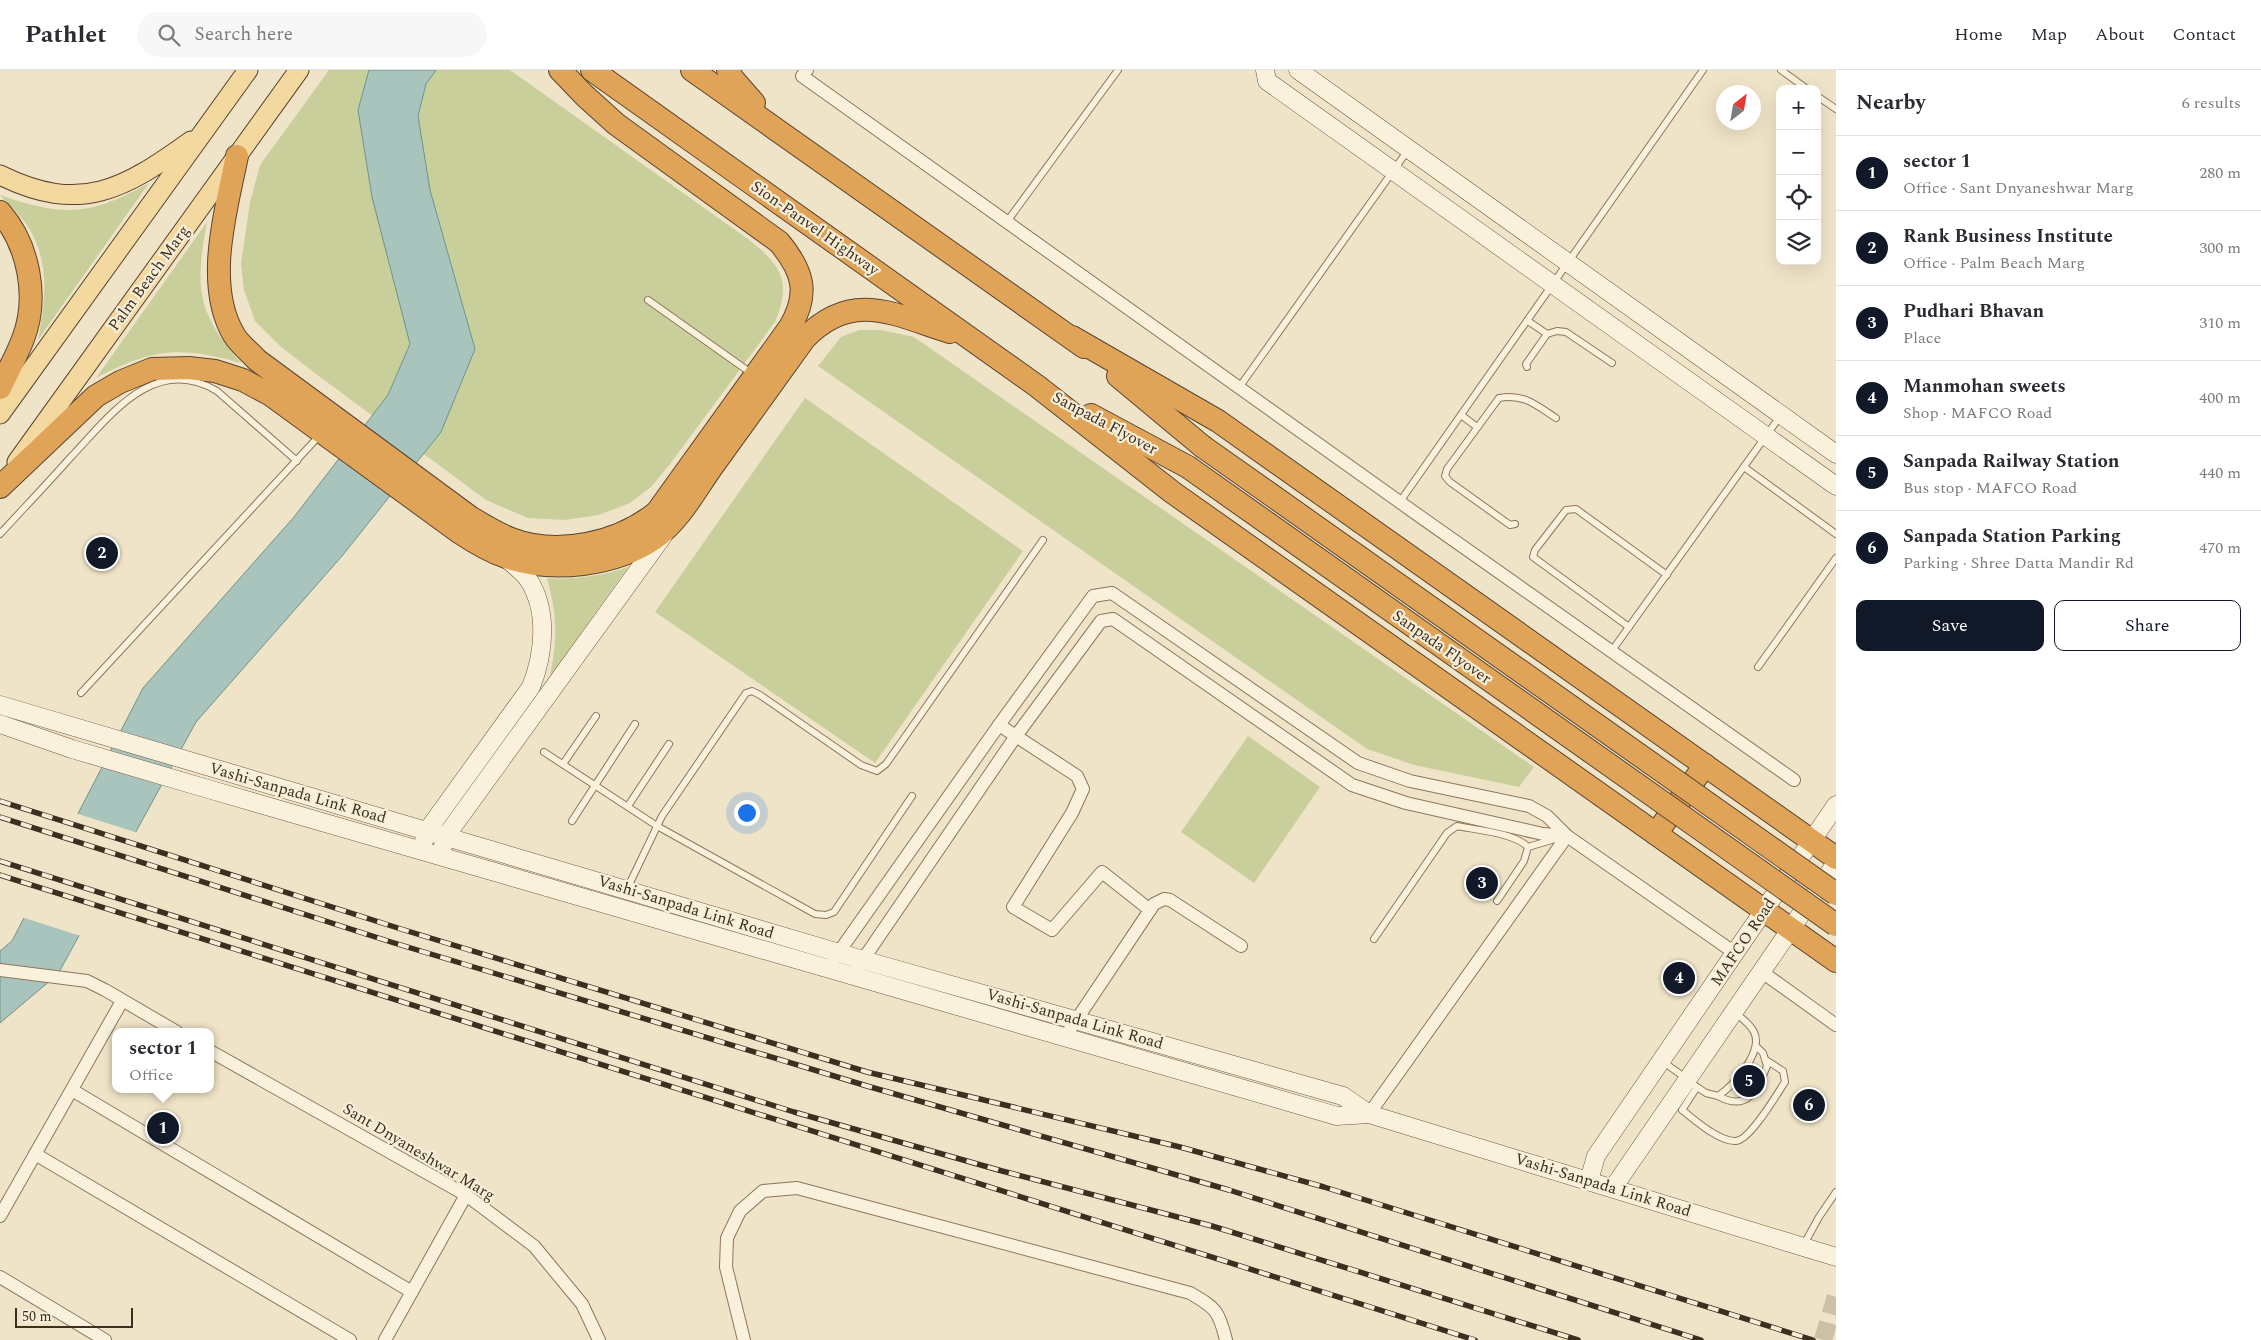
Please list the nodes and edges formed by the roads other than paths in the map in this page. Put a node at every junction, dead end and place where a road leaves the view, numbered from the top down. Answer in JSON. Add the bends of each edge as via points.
{"nodes":[{"id":1,"x":248,"y":70,"type":"edge"},
{"id":2,"x":299,"y":70,"type":"edge"},
{"id":3,"x":560,"y":70,"type":"edge"},
{"id":4,"x":592,"y":70,"type":"edge"},
{"id":5,"x":692,"y":70,"type":"edge"},
{"id":6,"x":728,"y":70,"type":"edge"},
{"id":7,"x":806,"y":70,"type":"edge"},
{"id":8,"x":1118,"y":70,"type":"edge"},
{"id":9,"x":1265,"y":70,"type":"edge"},
{"id":10,"x":1298,"y":70,"type":"edge"},
{"id":11,"x":1703,"y":70,"type":"edge"},
{"id":12,"x":1780,"y":70,"type":"edge"},
{"id":13,"x":1801,"y":85,"type":"edge"},
{"id":14,"x":1821,"y":99,"type":"edge"},
{"id":15,"x":1836,"y":109,"type":"edge"},
{"id":16,"x":776,"y":129,"type":"junction"},
{"id":17,"x":204,"y":132,"type":"junction"},
{"id":18,"x":1409,"y":149,"type":"junction"},
{"id":19,"x":237,"y":156,"type":"junction"},
{"id":20,"x":1394,"y":171,"type":"junction"},
{"id":21,"x":0,"y":175,"type":"edge"},
{"id":22,"x":2,"y":214,"type":"edge"},
{"id":23,"x":1006,"y":223,"type":"junction"},
{"id":24,"x":1568,"y":263,"type":"junction"},
{"id":25,"x":1553,"y":284,"type":"junction"},
{"id":26,"x":648,"y":300,"type":"dead end"},
{"id":27,"x":1528,"y":321,"type":"junction"},
{"id":28,"x":1547,"y":334,"type":"junction"},
{"id":29,"x":1072,"y":337,"type":"junction"},
{"id":30,"x":970,"y":339,"type":"junction"},
{"id":31,"x":1612,"y":363,"type":"dead end"},
{"id":32,"x":1527,"y":367,"type":"dead end"},
{"id":33,"x":755,"y":376,"type":"junction"},
{"id":34,"x":1037,"y":386,"type":"junction"},
{"id":35,"x":0,"y":388,"type":"edge"},
{"id":36,"x":1238,"y":389,"type":"junction"},
{"id":37,"x":0,"y":414,"type":"edge"},
{"id":38,"x":1781,"y":414,"type":"junction"},
{"id":39,"x":1461,"y":415,"type":"junction"},
{"id":40,"x":1556,"y":418,"type":"dead end"},
{"id":41,"x":1477,"y":427,"type":"junction"},
{"id":42,"x":336,"y":435,"type":"junction"},
{"id":43,"x":1766,"y":436,"type":"junction"},
{"id":44,"x":1836,"y":454,"type":"edge"},
{"id":45,"x":297,"y":460,"type":"junction"},
{"id":46,"x":1744,"y":467,"type":"junction"},
{"id":47,"x":0,"y":486,"type":"edge"},
{"id":48,"x":1836,"y":486,"type":"edge"},
{"id":49,"x":1399,"y":503,"type":"junction"},
{"id":50,"x":665,"y":517,"type":"junction"},
{"id":51,"x":1515,"y":524,"type":"dead end"},
{"id":52,"x":464,"y":525,"type":"junction"},
{"id":53,"x":0,"y":534,"type":"edge"},
{"id":54,"x":1836,"y":534,"type":"edge"},
{"id":55,"x":1044,"y":540,"type":"dead end"},
{"id":56,"x":505,"y":557,"type":"junction"},
{"id":57,"x":1836,"y":558,"type":"edge"},
{"id":58,"x":1667,"y":575,"type":"junction"},
{"id":59,"x":1629,"y":627,"type":"junction"},
{"id":60,"x":1611,"y":652,"type":"junction"},
{"id":61,"x":1758,"y":667,"type":"dead end"},
{"id":62,"x":81,"y":693,"type":"dead end"},
{"id":63,"x":0,"y":705,"type":"edge"},
{"id":64,"x":596,"y":716,"type":"dead end"},
{"id":65,"x":0,"y":724,"type":"edge"},
{"id":66,"x":635,"y":724,"type":"dead end"},
{"id":67,"x":999,"y":725,"type":"junction"},
{"id":68,"x":1016,"y":736,"type":"junction"},
{"id":69,"x":669,"y":744,"type":"dead end"},
{"id":70,"x":544,"y":752,"type":"dead end"},
{"id":71,"x":563,"y":764,"type":"junction"},
{"id":72,"x":1705,"y":765,"type":"junction"},
{"id":73,"x":1794,"y":780,"type":"dead end"},
{"id":74,"x":594,"y":784,"type":"junction"},
{"id":75,"x":912,"y":796,"type":"dead end"},
{"id":76,"x":628,"y":806,"type":"junction"},
{"id":77,"x":1835,"y":808,"type":"edge"},
{"id":78,"x":362,"y":812,"type":"junction"},
{"id":79,"x":572,"y":821,"type":"dead end"},
{"id":80,"x":657,"y":826,"type":"junction"},
{"id":81,"x":427,"y":831,"type":"junction"},
{"id":82,"x":356,"y":832,"type":"junction"},
{"id":83,"x":1656,"y":834,"type":"junction"},
{"id":84,"x":446,"y":836,"type":"junction"},
{"id":85,"x":1567,"y":836,"type":"junction"},
{"id":86,"x":1812,"y":841,"type":"junction"},
{"id":87,"x":1528,"y":847,"type":"junction"},
{"id":88,"x":420,"y":851,"type":"junction"},
{"id":89,"x":439,"y":856,"type":"junction"},
{"id":90,"x":1836,"y":858,"type":"edge"},
{"id":91,"x":1836,"y":863,"type":"edge"},
{"id":92,"x":627,"y":889,"type":"junction"},
{"id":93,"x":1836,"y":894,"type":"edge"},
{"id":94,"x":1498,"y":901,"type":"dead end"},
{"id":95,"x":1150,"y":910,"type":"junction"},
{"id":96,"x":1764,"y":910,"type":"junction"},
{"id":97,"x":1836,"y":925,"type":"edge"},
{"id":98,"x":1791,"y":929,"type":"junction"},
{"id":99,"x":1374,"y":939,"type":"dead end"},
{"id":100,"x":1241,"y":946,"type":"dead end"},
{"id":101,"x":839,"y":952,"type":"junction"},
{"id":102,"x":1735,"y":953,"type":"junction"},
{"id":103,"x":863,"y":960,"type":"junction"},
{"id":104,"x":1836,"y":961,"type":"edge"},
{"id":105,"x":828,"y":968,"type":"junction"},
{"id":106,"x":0,"y":970,"type":"edge"},
{"id":107,"x":1762,"y":972,"type":"junction"},
{"id":108,"x":852,"y":975,"type":"junction"},
{"id":109,"x":122,"y":1001,"type":"junction"},
{"id":110,"x":1734,"y":1012,"type":"junction"},
{"id":111,"x":1076,"y":1019,"type":"junction"},
{"id":112,"x":1836,"y":1024,"type":"edge"},
{"id":113,"x":170,"y":1028,"type":"edge"},
{"id":114,"x":1065,"y":1037,"type":"junction"},
{"id":115,"x":1756,"y":1046,"type":"junction"},
{"id":116,"x":214,"y":1053,"type":"edge"},
{"id":117,"x":1766,"y":1060,"type":"junction"},
{"id":118,"x":1661,"y":1061,"type":"junction"},
{"id":119,"x":1692,"y":1083,"type":"junction"},
{"id":120,"x":72,"y":1090,"type":"junction"},
{"id":121,"x":1718,"y":1096,"type":"junction"},
{"id":122,"x":1369,"y":1114,"type":"junction"},
{"id":123,"x":36,"y":1154,"type":"junction"},
{"id":124,"x":1589,"y":1181,"type":"junction"},
{"id":125,"x":1613,"y":1188,"type":"junction"},
{"id":126,"x":1836,"y":1192,"type":"edge"},
{"id":127,"x":466,"y":1195,"type":"junction"},
{"id":128,"x":0,"y":1216,"type":"edge"},
{"id":129,"x":1802,"y":1247,"type":"junction"},
{"id":130,"x":1836,"y":1257,"type":"edge"},
{"id":131,"x":0,"y":1278,"type":"edge"},
{"id":132,"x":412,"y":1292,"type":"junction"},
{"id":133,"x":104,"y":1340,"type":"edge"},
{"id":134,"x":350,"y":1340,"type":"edge"},
{"id":135,"x":385,"y":1340,"type":"edge"},
{"id":136,"x":599,"y":1340,"type":"edge"},
{"id":137,"x":744,"y":1340,"type":"edge"},
{"id":138,"x":1226,"y":1340,"type":"edge"}],
"edges":[{"from":1,"to":17,"type":"main road"},
{"from":2,"to":19,"type":"main road","name":"Palm Beach Marg"},
{"from":3,"to":33,"type":"highway","via":[[616,124],[766,231],[789,254],[797,268],[803,292],[801,302],[790,327]]},
{"from":4,"to":30,"type":"highway","name":"Sion-Panvel Highway"},
{"from":5,"to":16,"type":"highway"},
{"from":6,"to":16,"type":"highway"},
{"from":7,"to":23,"type":"street","via":[[802,76]]},
{"from":8,"to":23,"type":"lane"},
{"from":9,"to":20,"type":"main road","via":[[1267,81]]},
{"from":10,"to":18,"type":"main road"},
{"from":11,"to":24,"type":"lane"},
{"from":12,"to":13,"type":"lane"},
{"from":14,"to":15,"type":"lane"},
{"from":16,"to":29,"type":"highway"},
{"from":17,"to":21,"type":"main road","via":[[147,172],[88,194],[50,193],[23,187]]},
{"from":17,"to":37,"type":"main road"},
{"from":18,"to":20,"type":"lane"},
{"from":18,"to":24,"type":"main road"},
{"from":19,"to":42,"type":"highway","via":[[220,256],[219,287],[226,318],[235,337]]},
{"from":19,"to":47,"type":"main road","name":"Palm Beach Marg"},
{"from":20,"to":25,"type":"main road"},
{"from":20,"to":36,"type":"lane"},
{"from":22,"to":35,"type":"highway","via":[[25,257],[30,302],[24,337]]},
{"from":23,"to":36,"type":"street"},
{"from":24,"to":25,"type":"lane"},
{"from":24,"to":38,"type":"main road"},
{"from":25,"to":27,"type":"lane"},
{"from":25,"to":43,"type":"main road"},
{"from":26,"to":33,"type":"lane"},
{"from":27,"to":28,"type":"lane"},
{"from":27,"to":39,"type":"lane"},
{"from":28,"to":31,"type":"lane","via":[[1566,332]]},
{"from":28,"to":32,"type":"lane"},
{"from":29,"to":72,"type":"highway","via":[[1218,421]]},
{"from":29,"to":93,"type":"highway","name":"Sanpada Flyover","bridge":true,"via":[[1202,446]]},
{"from":30,"to":34,"type":"highway","name":"Sion-Panvel Highway"},
{"from":30,"to":50,"type":"highway","via":[[872,310],[857,309],[829,318],[805,338]]},
{"from":33,"to":50,"type":"highway"},
{"from":34,"to":83,"type":"highway","via":[[1172,492]]},
{"from":34,"to":97,"type":"highway","name":"Sanpada Flyover","bridge":true,"via":[[1188,467]]},
{"from":36,"to":49,"type":"street"},
{"from":38,"to":43,"type":"lane"},
{"from":38,"to":44,"type":"main road"},
{"from":39,"to":41,"type":"lane"},
{"from":39,"to":49,"type":"lane"},
{"from":40,"to":41,"type":"lane","via":[[1526,399],[1511,395],[1499,398]]},
{"from":41,"to":51,"type":"lane","via":[[1445,476],[1510,525]]},
{"from":42,"to":45,"type":"lane"},
{"from":42,"to":47,"type":"highway","via":[[243,380],[215,371],[152,369],[96,396]]},
{"from":42,"to":52,"type":"highway"},
{"from":43,"to":46,"type":"lane"},
{"from":43,"to":48,"type":"main road"},
{"from":45,"to":53,"type":"lane","via":[[217,391],[203,382],[172,379],[143,389],[118,406]]},
{"from":45,"to":62,"type":"lane"},
{"from":46,"to":54,"type":"lane"},
{"from":46,"to":58,"type":"lane"},
{"from":49,"to":60,"type":"street"},
{"from":50,"to":52,"type":"highway","via":[[611,538],[575,546],[529,544]]},
{"from":50,"to":56,"type":"highway","via":[[638,548],[599,560],[546,565]]},
{"from":50,"to":84,"type":"main road"},
{"from":52,"to":56,"type":"highway"},
{"from":55,"to":80,"type":"lane","via":[[886,764],[877,771],[861,765],[752,691],[746,693]]},
{"from":56,"to":81,"type":"main road","via":[[527,578],[536,597],[542,624],[539,667],[531,687]]},
{"from":57,"to":61,"type":"lane"},
{"from":58,"to":59,"type":"lane"},
{"from":58,"to":59,"type":"lane","via":[[1576,509],[1566,510],[1534,550],[1532,557]]},
{"from":59,"to":60,"type":"lane"},
{"from":60,"to":73,"type":"street"},
{"from":63,"to":78,"type":"main road","name":"Vashi-Sanpada Link Road"},
{"from":64,"to":71,"type":"lane"},
{"from":65,"to":82,"type":"main road","name":"Vashi-Sanpada Link Road","via":[[72,749]]},
{"from":66,"to":74,"type":"lane"},
{"from":67,"to":68,"type":"street"},
{"from":67,"to":85,"type":"street","via":[[1093,596],[1112,593],[1358,763],[1410,781],[1528,806],[1547,816]]},
{"from":67,"to":101,"type":"street"},
{"from":68,"to":85,"type":"street","via":[[1100,621],[1113,619],[1352,785],[1406,803],[1543,834]]},
{"from":68,"to":95,"type":"street","via":[[1077,776],[1083,789],[1072,813],[1013,907],[1052,930],[1102,872]]},
{"from":68,"to":103,"type":"street"},
{"from":69,"to":76,"type":"lane"},
{"from":70,"to":71,"type":"lane"},
{"from":71,"to":74,"type":"lane"},
{"from":72,"to":83,"type":"highway"},
{"from":72,"to":86,"type":"highway"},
{"from":74,"to":76,"type":"lane"},
{"from":74,"to":79,"type":"lane"},
{"from":75,"to":80,"type":"lane","via":[[834,912],[826,915],[806,910]]},
{"from":76,"to":80,"type":"lane"},
{"from":77,"to":86,"type":"main road","name":"MAFCO Road"},
{"from":78,"to":81,"type":"main road","name":"Vashi-Sanpada Link Road"},
{"from":78,"to":82,"type":"main road"},
{"from":80,"to":92,"type":"lane"},
{"from":81,"to":84,"type":"main road","name":"Vashi-Sanpada Link Road"},
{"from":81,"to":88,"type":"main road"},
{"from":82,"to":88,"type":"main road","name":"Vashi-Sanpada Link Road"},
{"from":83,"to":96,"type":"highway"},
{"from":84,"to":89,"type":"main road"},
{"from":84,"to":92,"type":"main road","name":"Vashi-Sanpada Link Road"},
{"from":85,"to":87,"type":"lane"},
{"from":85,"to":102,"type":"street"},
{"from":85,"to":122,"type":"street"},
{"from":86,"to":90,"type":"highway"},
{"from":86,"to":96,"type":"main road","name":"MAFCO Road"},
{"from":87,"to":94,"type":"lane","via":[[1524,861]]},
{"from":87,"to":99,"type":"lane","via":[[1510,838],[1458,826],[1452,828]]},
{"from":88,"to":89,"type":"main road","name":"Vashi-Sanpada Link Road"},
{"from":89,"to":105,"type":"main road","name":"Vashi-Sanpada Link Road"},
{"from":91,"to":98,"type":"main road","name":"MAFCO Road"},
{"from":92,"to":101,"type":"main road","name":"Vashi-Sanpada Link Road"},
{"from":95,"to":100,"type":"street","via":[[1159,900],[1170,900]]},
{"from":95,"to":111,"type":"street"},
{"from":96,"to":98,"type":"highway"},
{"from":96,"to":102,"type":"main road","name":"MAFCO Road"},
{"from":98,"to":104,"type":"highway"},
{"from":98,"to":107,"type":"main road","name":"MAFCO Road"},
{"from":101,"to":103,"type":"main road","name":"Vashi-Sanpada Link Road"},
{"from":101,"to":105,"type":"street"},
{"from":102,"to":118,"type":"main road","name":"MAFCO Road"},
{"from":103,"to":108,"type":"street"},
{"from":103,"to":111,"type":"main road","name":"Vashi-Sanpada Link Road"},
{"from":105,"to":108,"type":"main road","name":"Vashi-Sanpada Link Road"},
{"from":106,"to":109,"type":"street","via":[[87,981]]},
{"from":107,"to":110,"type":"main road","name":"MAFCO Road"},
{"from":107,"to":112,"type":"street"},
{"from":108,"to":114,"type":"main road","name":"Vashi-Sanpada Link Road"},
{"from":109,"to":113,"type":"street"},
{"from":109,"to":120,"type":"street"},
{"from":110,"to":115,"type":"lane","via":[[1755,1034]]},
{"from":110,"to":119,"type":"main road","name":"MAFCO Road"},
{"from":111,"to":114,"type":"street"},
{"from":111,"to":122,"type":"main road","name":"Vashi-Sanpada Link Road","via":[[1343,1096]]},
{"from":114,"to":122,"type":"main road","name":"Vashi-Sanpada Link Road","via":[[1338,1116]]},
{"from":115,"to":117,"type":"lane"},
{"from":115,"to":121,"type":"lane","via":[[1730,1087]]},
{"from":116,"to":127,"type":"street","name":"Sant Dnyaneshwar Marg"},
{"from":117,"to":119,"type":"lane","via":[[1783,1071],[1785,1082],[1742,1140],[1735,1142],[1714,1134],[1682,1110]]},
{"from":117,"to":121,"type":"lane","via":[[1762,1077],[1747,1098],[1731,1103]]},
{"from":118,"to":119,"type":"lane"},
{"from":118,"to":124,"type":"main road","name":"MAFCO Road","via":[[1596,1156]]},
{"from":119,"to":121,"type":"lane","via":[[1706,1093]]},
{"from":119,"to":125,"type":"main road","name":"MAFCO Road"},
{"from":120,"to":123,"type":"street"},
{"from":120,"to":132,"type":"street"},
{"from":122,"to":124,"type":"main road","name":"Vashi-Sanpada Link Road"},
{"from":123,"to":128,"type":"street"},
{"from":123,"to":134,"type":"street"},
{"from":124,"to":125,"type":"main road","name":"Vashi-Sanpada Link Road"},
{"from":125,"to":129,"type":"main road","name":"Vashi-Sanpada Link Road"},
{"from":126,"to":129,"type":"lane"},
{"from":127,"to":132,"type":"street"},
{"from":127,"to":136,"type":"street","name":"Sant Dnyaneshwar Marg","via":[[534,1246],[582,1304]]},
{"from":129,"to":130,"type":"main road","name":"Vashi-Sanpada Link Road"},
{"from":131,"to":133,"type":"street"},
{"from":132,"to":135,"type":"street"},
{"from":137,"to":138,"type":"street","via":[[726,1267],[727,1238],[740,1211],[763,1191],[797,1188],[1190,1294],[1212,1306],[1222,1321]]}]}
